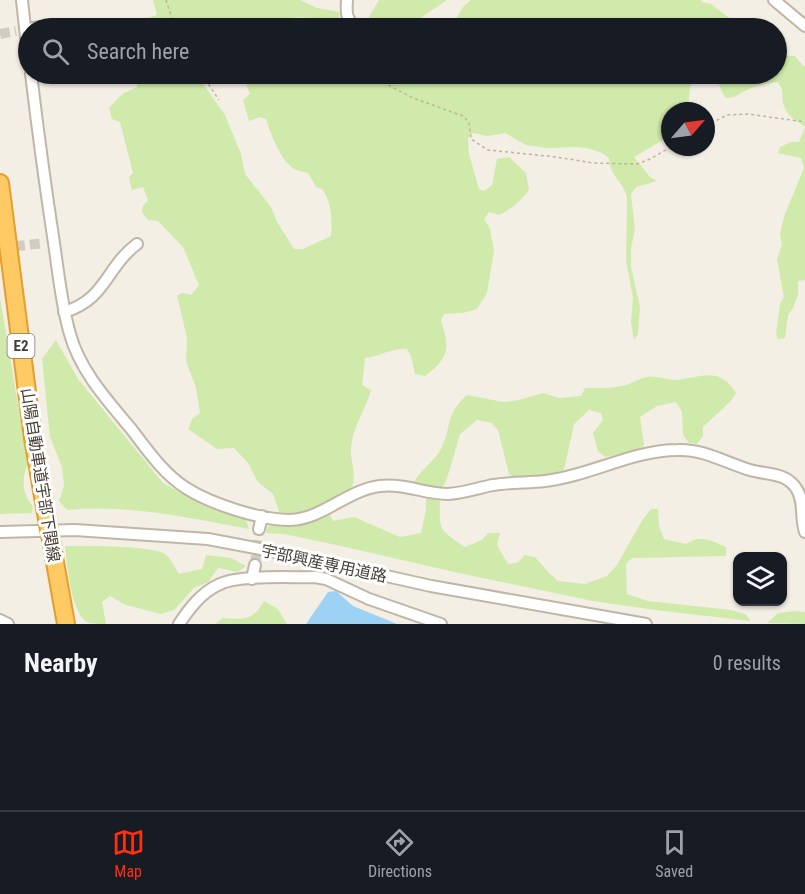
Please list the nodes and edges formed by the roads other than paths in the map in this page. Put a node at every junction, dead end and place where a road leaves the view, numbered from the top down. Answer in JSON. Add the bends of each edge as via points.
{"nodes":[{"id":1,"x":22,"y":0,"type":"edge"},
{"id":2,"x":347,"y":0,"type":"edge"},
{"id":3,"x":774,"y":0,"type":"edge"},
{"id":4,"x":24,"y":18,"type":"edge"},
{"id":5,"x":347,"y":18,"type":"edge"},
{"id":6,"x":805,"y":26,"type":"edge"},
{"id":7,"x":32,"y":84,"type":"edge"},
{"id":8,"x":0,"y":183,"type":"edge"},
{"id":9,"x":136,"y":244,"type":"dead end"},
{"id":10,"x":64,"y":312,"type":"junction"},
{"id":11,"x":262,"y":516,"type":"junction"},
{"id":12,"x":259,"y":529,"type":"tunnel mouth"},
{"id":13,"x":0,"y":532,"type":"edge"},
{"id":14,"x":805,"y":532,"type":"edge"},
{"id":15,"x":255,"y":565,"type":"tunnel mouth"},
{"id":16,"x":252,"y":579,"type":"junction"},
{"id":17,"x":0,"y":620,"type":"edge"},
{"id":18,"x":8,"y":624,"type":"edge"},
{"id":19,"x":66,"y":624,"type":"edge"},
{"id":20,"x":179,"y":624,"type":"edge"},
{"id":21,"x":441,"y":624,"type":"edge"},
{"id":22,"x":646,"y":624,"type":"edge"}],
"edges":[{"from":1,"to":4,"type":"street"},
{"from":2,"to":5,"type":"street"},
{"from":3,"to":6,"type":"street"},
{"from":7,"to":10,"type":"street","via":[[49,242]]},
{"from":8,"to":19,"type":"highway","name":"山陽自動車道宇部下関線","number":"E2","bridge":true,"via":[[30,414]]},
{"from":9,"to":10,"type":"street","via":[[119,261],[101,290],[77,308]]},
{"from":10,"to":11,"type":"street","via":[[74,346],[93,381],[160,465],[198,495]]},
{"from":11,"to":12,"type":"street"},
{"from":11,"to":14,"type":"street","via":[[303,519],[369,488],[391,485],[435,493],[465,492],[547,481],[646,454],[681,450],[715,456],[790,481],[801,496]]},
{"from":13,"to":22,"type":"street","name":"宇部興産専用道路","via":[[75,530],[208,539],[462,592]]},
{"from":15,"to":16,"type":"street"},
{"from":16,"to":20,"type":"street","via":[[218,584],[197,600]]},
{"from":16,"to":21,"type":"street","via":[[326,579]]},
{"from":17,"to":18,"type":"street"}]}
